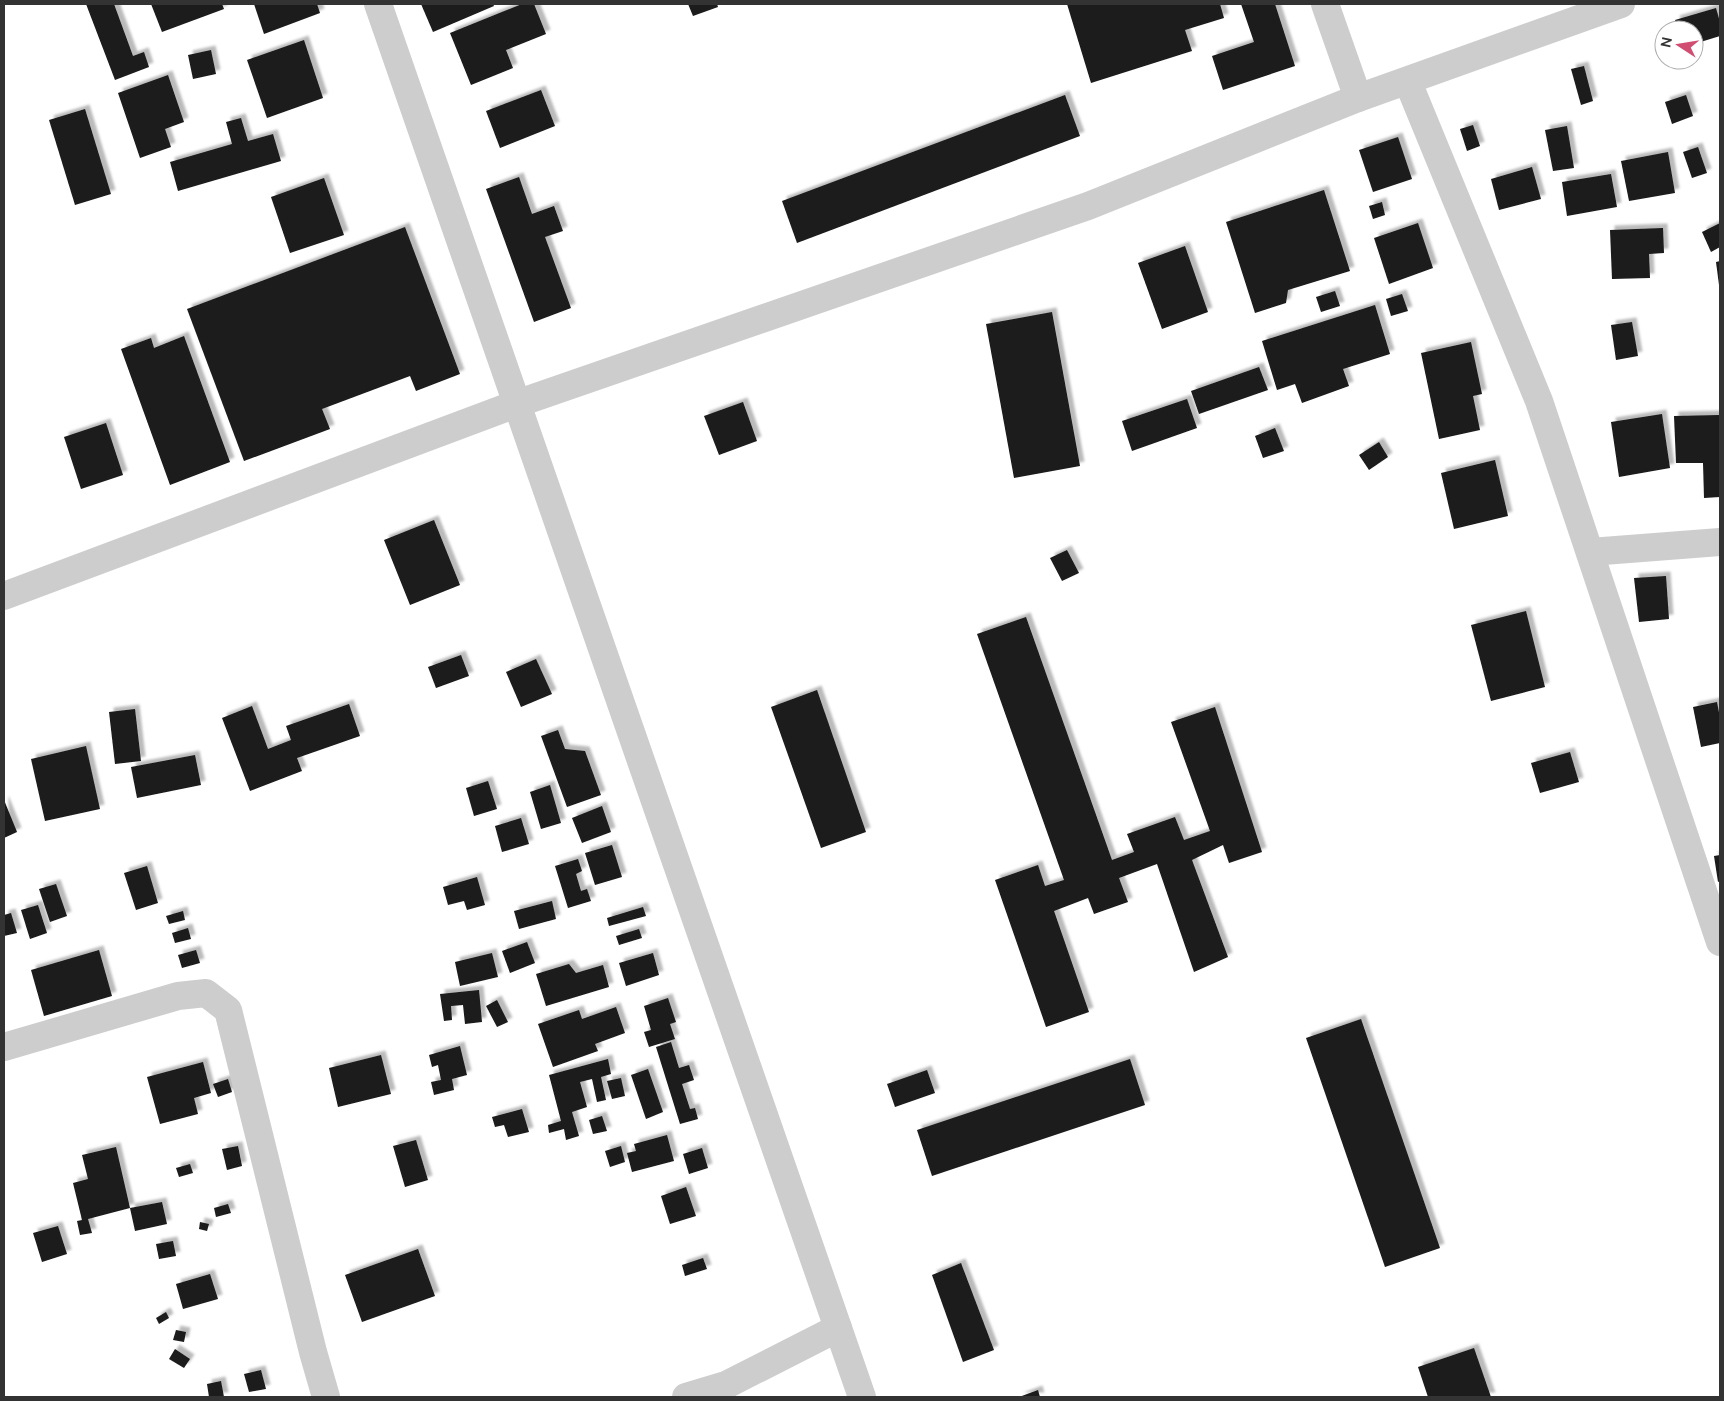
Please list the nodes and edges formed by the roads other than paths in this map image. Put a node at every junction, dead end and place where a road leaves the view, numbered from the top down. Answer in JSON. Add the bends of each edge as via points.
{"nodes":[{"id":1,"x":378,"y":4,"type":"edge"},
{"id":2,"x":1325,"y":4,"type":"edge"},
{"id":3,"x":1621,"y":4,"type":"edge"},
{"id":4,"x":1408,"y":82,"type":"junction"},
{"id":5,"x":1358,"y":98,"type":"junction"},
{"id":6,"x":516,"y":404,"type":"junction"},
{"id":7,"x":1720,"y":542,"type":"edge"},
{"id":8,"x":1590,"y":552,"type":"junction"},
{"id":9,"x":4,"y":596,"type":"edge"},
{"id":10,"x":1720,"y":942,"type":"edge"},
{"id":11,"x":4,"y":1047,"type":"edge"},
{"id":12,"x":838,"y":1328,"type":"junction"},
{"id":13,"x":326,"y":1397,"type":"edge"},
{"id":14,"x":686,"y":1397,"type":"edge"},
{"id":15,"x":862,"y":1397,"type":"edge"}],
"edges":[{"from":1,"to":6,"type":"street"},
{"from":2,"to":5,"type":"street"},
{"from":3,"to":4,"type":"street"},
{"from":4,"to":5,"type":"street"},
{"from":4,"to":8,"type":"street","via":[[1539,401]]},
{"from":5,"to":6,"type":"street","via":[[1088,206]]},
{"from":6,"to":9,"type":"street"},
{"from":6,"to":12,"type":"street"},
{"from":7,"to":8,"type":"street"},
{"from":8,"to":10,"type":"street"},
{"from":11,"to":13,"type":"street","via":[[178,996],[206,993],[228,1010]]},
{"from":12,"to":14,"type":"street","via":[[726,1385]]},
{"from":12,"to":15,"type":"street"}]}
